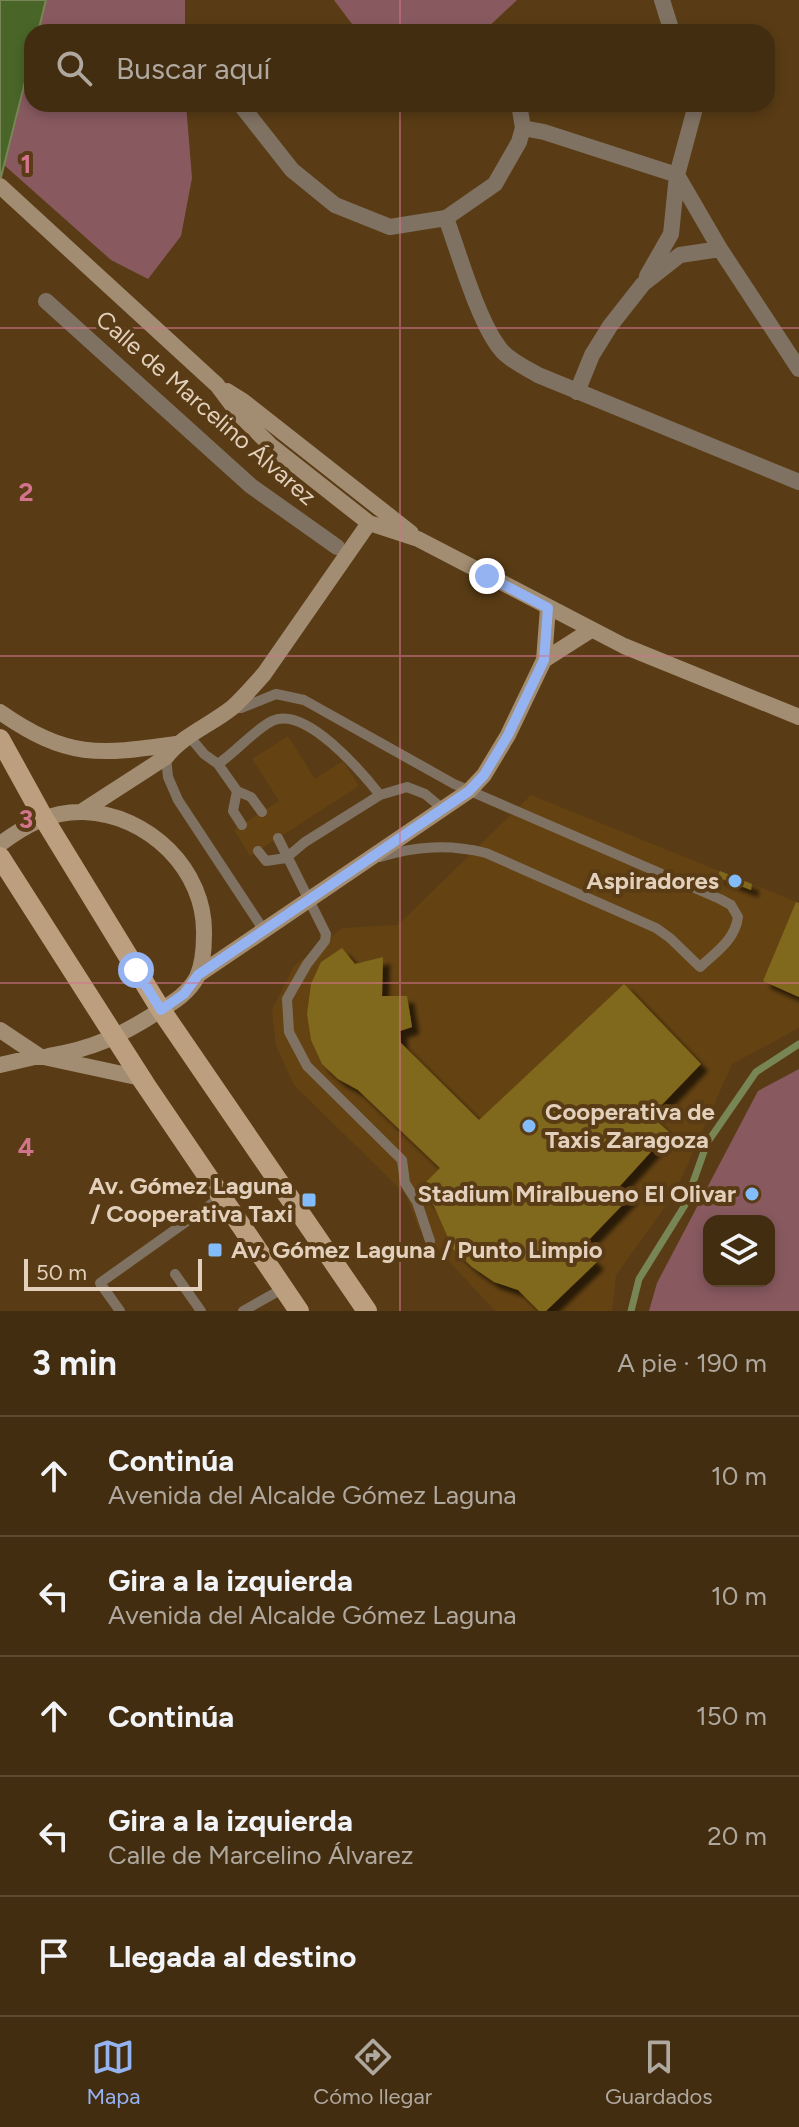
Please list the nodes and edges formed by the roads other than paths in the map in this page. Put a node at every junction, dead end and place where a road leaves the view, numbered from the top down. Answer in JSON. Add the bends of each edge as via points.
{"nodes":[{"id":1,"x":662,"y":0,"type":"edge"},
{"id":2,"x":670,"y":24,"type":"edge"},
{"id":3,"x":246,"y":112,"type":"edge"},
{"id":4,"x":520,"y":112,"type":"edge"},
{"id":5,"x":694,"y":112,"type":"edge"},
{"id":6,"x":523,"y":128,"type":"junction"},
{"id":7,"x":677,"y":175,"type":"junction"},
{"id":8,"x":0,"y":186,"type":"edge"},
{"id":9,"x":446,"y":218,"type":"junction"},
{"id":10,"x":720,"y":249,"type":"junction"},
{"id":11,"x":643,"y":284,"type":"junction"},
{"id":12,"x":46,"y":301,"type":"dead end"},
{"id":13,"x":799,"y":369,"type":"edge"},
{"id":14,"x":217,"y":385,"type":"junction"},
{"id":15,"x":577,"y":392,"type":"junction"},
{"id":16,"x":799,"y":482,"type":"edge"},
{"id":17,"x":369,"y":523,"type":"junction"},
{"id":18,"x":418,"y":539,"type":"junction"},
{"id":19,"x":337,"y":547,"type":"dead end"},
{"id":20,"x":548,"y":608,"type":"junction"},
{"id":21,"x":591,"y":630,"type":"junction"},
{"id":22,"x":544,"y":660,"type":"junction"},
{"id":23,"x":232,"y":707,"type":"junction"},
{"id":24,"x":0,"y":712,"type":"edge"},
{"id":25,"x":799,"y":717,"type":"edge"},
{"id":26,"x":0,"y":739,"type":"edge"},
{"id":27,"x":177,"y":745,"type":"junction"},
{"id":28,"x":218,"y":764,"type":"junction"},
{"id":29,"x":428,"y":771,"type":"junction"},
{"id":30,"x":411,"y":788,"type":"junction"},
{"id":31,"x":237,"y":791,"type":"junction"},
{"id":32,"x":469,"y":791,"type":"junction"},
{"id":33,"x":380,"y":795,"type":"junction"},
{"id":34,"x":443,"y":809,"type":"junction"},
{"id":35,"x":81,"y":812,"type":"junction"},
{"id":36,"x":262,"y":812,"type":"dead end"},
{"id":37,"x":43,"y":817,"type":"junction"},
{"id":38,"x":242,"y":825,"type":"dead end"},
{"id":39,"x":278,"y":838,"type":"dead end"},
{"id":40,"x":0,"y":844,"type":"edge"},
{"id":41,"x":258,"y":851,"type":"dead end"},
{"id":42,"x":0,"y":857,"type":"edge"},
{"id":43,"x":286,"y":858,"type":"junction"},
{"id":44,"x":370,"y":860,"type":"junction"},
{"id":45,"x":308,"y":898,"type":"junction"},
{"id":46,"x":263,"y":929,"type":"junction"},
{"id":47,"x":198,"y":975,"type":"junction"},
{"id":48,"x":161,"y":1010,"type":"junction"},
{"id":49,"x":0,"y":1030,"type":"edge"},
{"id":50,"x":115,"y":1038,"type":"junction"},
{"id":51,"x":44,"y":1056,"type":"junction"},
{"id":52,"x":0,"y":1065,"type":"edge"},
{"id":53,"x":141,"y":1078,"type":"junction"},
{"id":54,"x":221,"y":1197,"type":"junction"},
{"id":55,"x":430,"y":1241,"type":"dead end"},
{"id":56,"x":175,"y":1274,"type":"dead end"},
{"id":57,"x":284,"y":1288,"type":"junction"},
{"id":58,"x":120,"y":1311,"type":"edge"},
{"id":59,"x":201,"y":1311,"type":"edge"},
{"id":60,"x":243,"y":1311,"type":"edge"},
{"id":61,"x":299,"y":1311,"type":"edge"},
{"id":62,"x":367,"y":1311,"type":"edge"}],
"edges":[{"from":1,"to":2,"type":"street"},
{"from":3,"to":9,"type":"street","via":[[292,170],[335,205],[390,227]]},
{"from":4,"to":6,"type":"street"},
{"from":5,"to":7,"type":"street"},
{"from":6,"to":7,"type":"street"},
{"from":6,"to":9,"type":"street","via":[[495,184]]},
{"from":7,"to":10,"type":"street"},
{"from":7,"to":11,"type":"street","via":[[671,234]]},
{"from":8,"to":14,"type":"street","name":"Calle de Marcelino Álvarez"},
{"from":9,"to":15,"type":"street","via":[[493,341],[538,375]]},
{"from":10,"to":11,"type":"street","via":[[680,255]]},
{"from":10,"to":13,"type":"street"},
{"from":11,"to":15,"type":"street","via":[[598,345]]},
{"from":12,"to":19,"type":"street","name":"Calle de Marcelino Álvarez","via":[[251,486]]},
{"from":14,"to":17,"type":"street","name":"Calle de Marcelino Álvarez","via":[[270,445]]},
{"from":14,"to":18,"type":"street","name":"Calle de Marcelino Álvarez"},
{"from":15,"to":16,"type":"street"},
{"from":17,"to":18,"type":"street","name":"Calle de Marcelino Álvarez"},
{"from":17,"to":23,"type":"street","via":[[264,674]]},
{"from":18,"to":20,"type":"street","name":"Calle de Marcelino Álvarez"},
{"from":20,"to":21,"type":"street","name":"Calle de Marcelino Álvarez"},
{"from":20,"to":22,"type":"street"},
{"from":21,"to":22,"type":"street"},
{"from":21,"to":25,"type":"street","name":"Calle de Marcelino Álvarez"},
{"from":22,"to":32,"type":"street","via":[[508,735]]},
{"from":23,"to":27,"type":"street"},
{"from":23,"to":29,"type":"lane","via":[[276,694],[294,696]]},
{"from":24,"to":27,"type":"street","via":[[56,743],[84,751]]},
{"from":26,"to":37,"type":"main road"},
{"from":27,"to":28,"type":"lane"},
{"from":27,"to":35,"type":"street"},
{"from":27,"to":46,"type":"lane","via":[[168,777],[178,800]]},
{"from":28,"to":31,"type":"lane"},
{"from":28,"to":33,"type":"lane","via":[[274,719],[294,719],[351,761]]},
{"from":29,"to":30,"type":"lane"},
{"from":29,"to":32,"type":"lane"},
{"from":30,"to":33,"type":"lane"},
{"from":30,"to":34,"type":"lane"},
{"from":31,"to":36,"type":"lane","via":[[251,797]]},
{"from":31,"to":38,"type":"lane","via":[[233,811]]},
{"from":32,"to":34,"type":"street"},
{"from":32,"to":44,"type":"lane","via":[[720,899],[738,917],[737,929],[700,967],[656,928],[486,853],[427,847]]},
{"from":33,"to":43,"type":"lane"},
{"from":34,"to":44,"type":"street"},
{"from":35,"to":37,"type":"street"},
{"from":35,"to":47,"type":"street","via":[[138,827],[166,847],[188,874],[205,922]]},
{"from":37,"to":40,"type":"street"},
{"from":37,"to":48,"type":"main road"},
{"from":39,"to":43,"type":"lane"},
{"from":41,"to":43,"type":"lane","via":[[266,861]]},
{"from":42,"to":50,"type":"main road"},
{"from":43,"to":45,"type":"lane"},
{"from":44,"to":45,"type":"street"},
{"from":45,"to":46,"type":"street"},
{"from":45,"to":55,"type":"lane","via":[[324,927],[325,941],[287,999],[289,1032],[307,1066],[402,1160],[405,1183]]},
{"from":46,"to":47,"type":"street"},
{"from":47,"to":48,"type":"street","via":[[184,994]]},
{"from":48,"to":50,"type":"street"},
{"from":48,"to":62,"type":"main road"},
{"from":49,"to":51,"type":"street"},
{"from":50,"to":51,"type":"street"},
{"from":50,"to":53,"type":"main road"},
{"from":51,"to":52,"type":"street"},
{"from":51,"to":53,"type":"street"},
{"from":53,"to":54,"type":"main road"},
{"from":54,"to":57,"type":"main road"},
{"from":54,"to":58,"type":"lane","via":[[100,1283]]},
{"from":56,"to":59,"type":"lane"},
{"from":57,"to":60,"type":"lane"},
{"from":57,"to":61,"type":"main road"}]}
